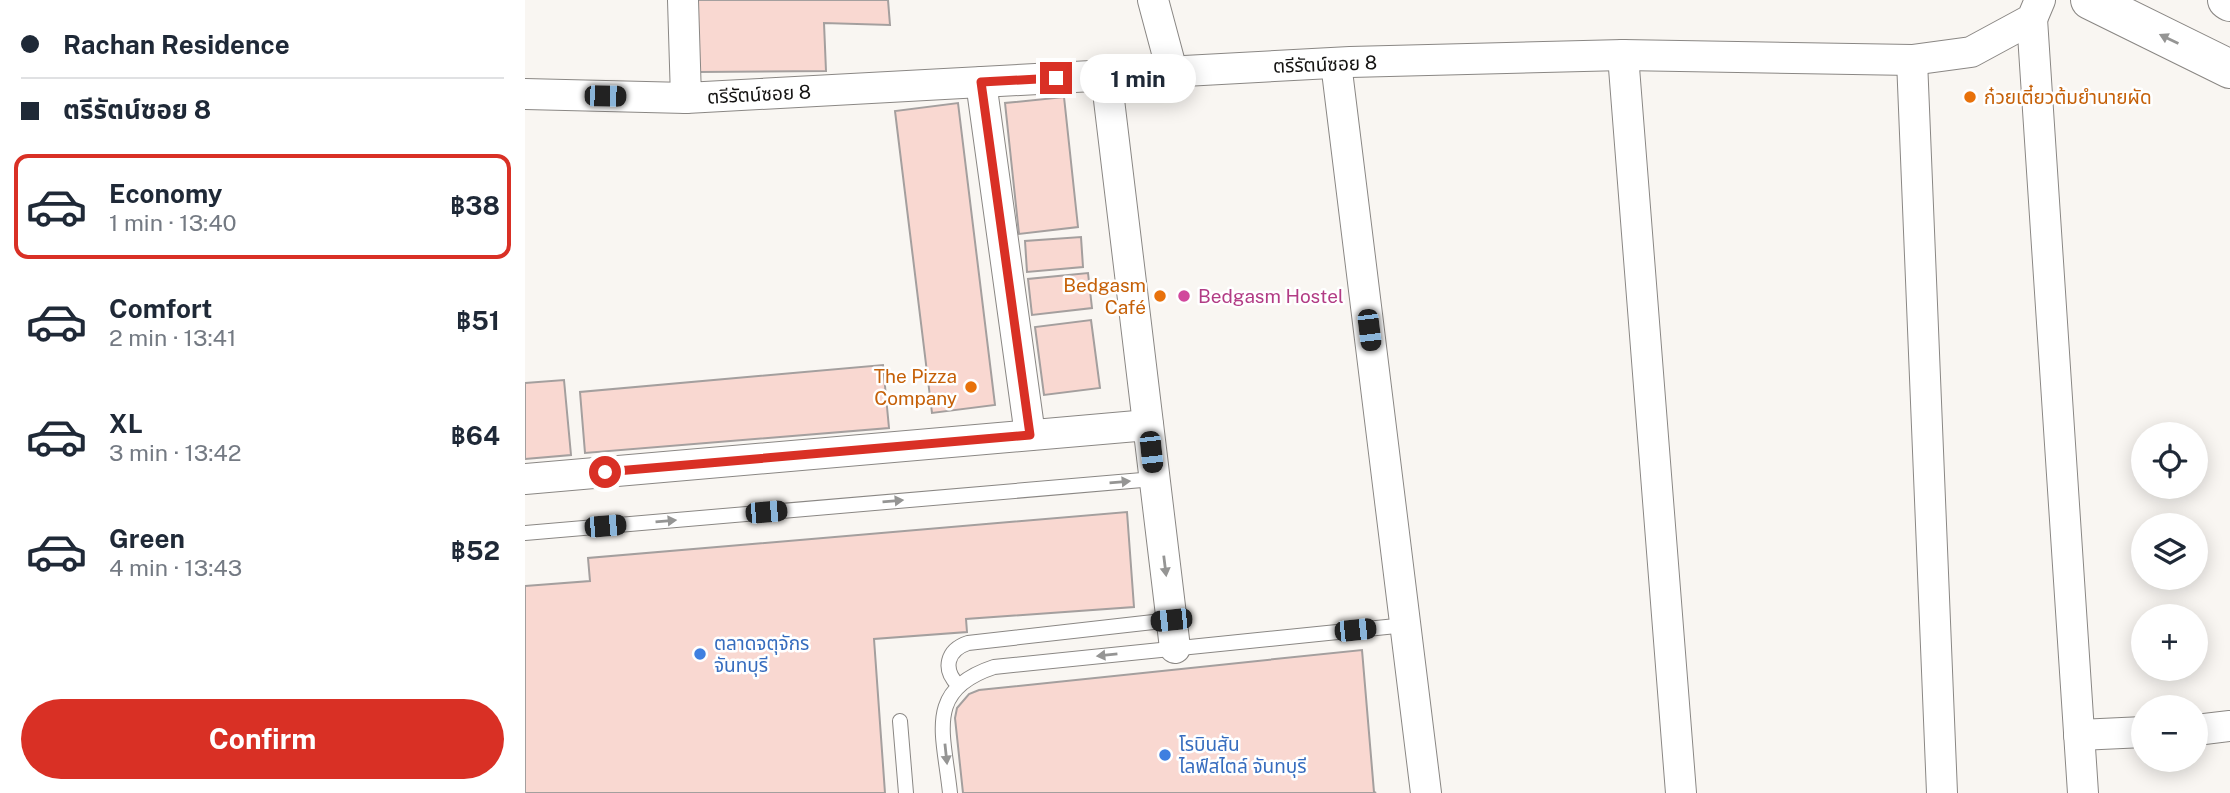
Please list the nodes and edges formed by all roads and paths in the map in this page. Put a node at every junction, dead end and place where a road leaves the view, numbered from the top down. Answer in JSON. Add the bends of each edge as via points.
{"nodes":[{"id":1,"x":683,"y":0,"type":"edge"},
{"id":2,"x":1153,"y":0,"type":"edge"},
{"id":3,"x":2090,"y":0,"type":"edge"},
{"id":4,"x":2036,"y":9,"type":"edge"},
{"id":5,"x":1623,"y":55,"type":"junction"},
{"id":6,"x":1912,"y":60,"type":"junction"},
{"id":7,"x":1336,"y":63,"type":"junction"},
{"id":8,"x":2230,"y":69,"type":"edge"},
{"id":9,"x":1172,"y":71,"type":"junction"},
{"id":10,"x":1106,"y":75,"type":"junction"},
{"id":11,"x":981,"y":82,"type":"junction"},
{"id":12,"x":525,"y":94,"type":"edge"},
{"id":13,"x":686,"y":98,"type":"junction"},
{"id":14,"x":1148,"y":425,"type":"junction"},
{"id":15,"x":1030,"y":435,"type":"junction"},
{"id":16,"x":525,"y":479,"type":"edge"},
{"id":17,"x":1154,"y":479,"type":"junction"},
{"id":18,"x":525,"y":533,"type":"edge"},
{"id":19,"x":1406,"y":625,"type":"junction"},
{"id":20,"x":1173,"y":634,"type":"junction"},
{"id":21,"x":958,"y":685,"type":"junction"},
{"id":22,"x":899,"y":721,"type":"dead end"},
{"id":23,"x":2230,"y":726,"type":"edge"},
{"id":24,"x":2208,"y":729,"type":"edge"},
{"id":25,"x":2131,"y":733,"type":"edge"},
{"id":26,"x":2079,"y":735,"type":"junction"},
{"id":27,"x":906,"y":793,"type":"edge"},
{"id":28,"x":950,"y":793,"type":"edge"},
{"id":29,"x":1426,"y":793,"type":"edge"},
{"id":30,"x":1681,"y":793,"type":"edge"},
{"id":31,"x":1942,"y":793,"type":"edge"},
{"id":32,"x":2083,"y":793,"type":"edge"}],
"edges":[{"from":1,"to":13,"type":"street","name":"ตรีรัตน์ซอย 8"},
{"from":2,"to":9,"type":"street"},
{"from":8,"to":3,"type":"main road","one_way":true},
{"from":4,"to":6,"type":"street","name":"ตรีรัตน์ซอย 8","via":[[1972,52]]},
{"from":4,"to":26,"type":"street"},
{"from":5,"to":6,"type":"street","name":"ตรีรัตน์ซอย 8"},
{"from":5,"to":7,"type":"street","name":"ตรีรัตน์ซอย 8"},
{"from":5,"to":30,"type":"street"},
{"from":6,"to":31,"type":"street"},
{"from":7,"to":9,"type":"street","name":"ตรีรัตน์ซอย 8"},
{"from":7,"to":19,"type":"street"},
{"from":9,"to":10,"type":"street","name":"ตรีรัตน์ซอย 8"},
{"from":10,"to":11,"type":"street","name":"ตรีรัตน์ซอย 8"},
{"from":10,"to":14,"type":"street"},
{"from":11,"to":13,"type":"street","name":"ตรีรัตน์ซอย 8"},
{"from":11,"to":15,"type":"street"},
{"from":12,"to":13,"type":"street"},
{"from":14,"to":15,"type":"street"},
{"from":14,"to":17,"type":"street"},
{"from":15,"to":16,"type":"street"},
{"from":18,"to":17,"type":"lane","one_way":true},
{"from":17,"to":20,"type":"street","one_way":true},
{"from":19,"to":20,"type":"lane"},
{"from":19,"to":29,"type":"street"},
{"from":20,"to":21,"type":"lane","one_way":true,"via":[[994,667]]},
{"from":20,"to":21,"type":"lane","via":[[968,643],[953,652],[948,663]]},
{"from":21,"to":28,"type":"lane","one_way":true,"via":[[943,711]]},
{"from":22,"to":27,"type":"lane"},
{"from":23,"to":24,"type":"street"},
{"from":25,"to":26,"type":"street"},
{"from":26,"to":32,"type":"street"}]}
